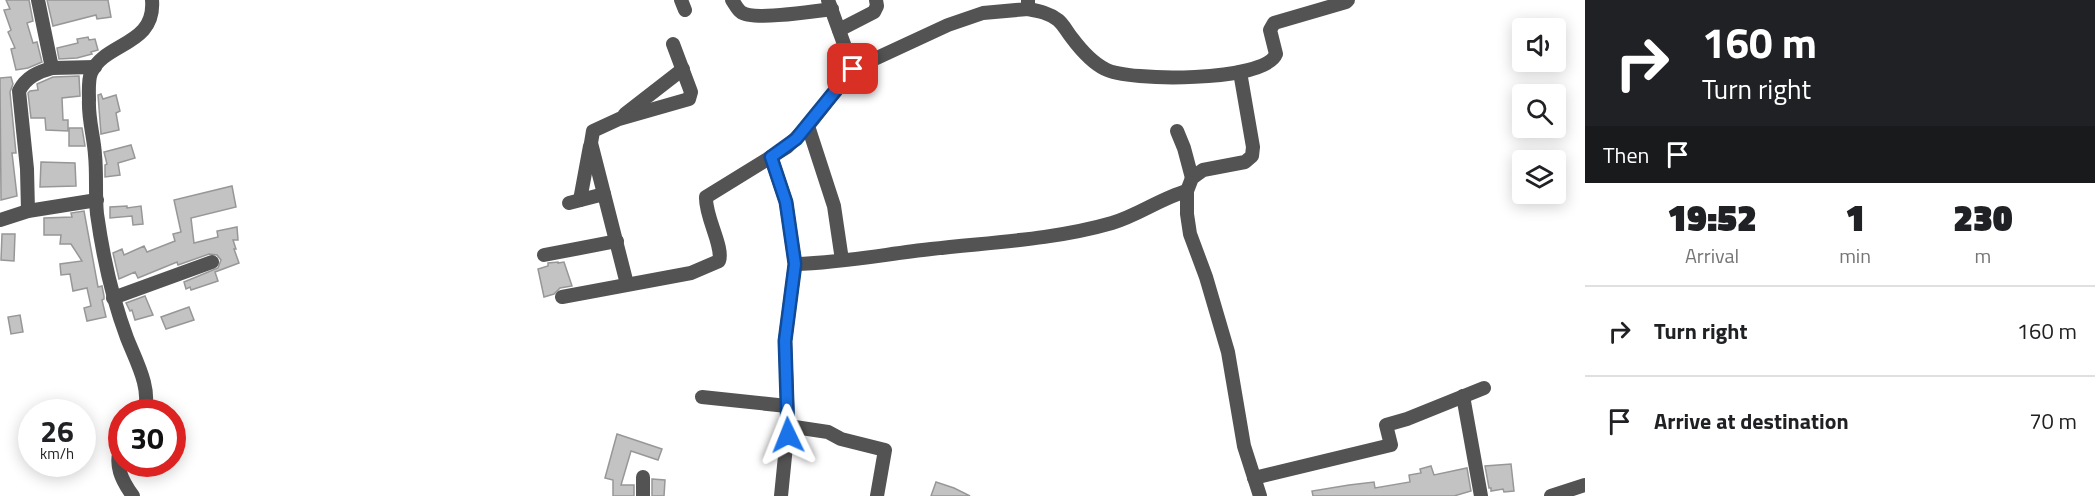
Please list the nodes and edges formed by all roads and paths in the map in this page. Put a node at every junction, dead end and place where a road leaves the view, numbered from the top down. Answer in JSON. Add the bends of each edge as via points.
{"nodes":[{"id":1,"x":38,"y":0,"type":"edge"},
{"id":2,"x":152,"y":0,"type":"edge"},
{"id":3,"x":732,"y":0,"type":"edge"},
{"id":4,"x":781,"y":0,"type":"edge"},
{"id":5,"x":876,"y":0,"type":"edge"},
{"id":6,"x":1348,"y":0,"type":"edge"},
{"id":7,"x":1028,"y":4,"type":"edge"},
{"id":8,"x":830,"y":5,"type":"edge"},
{"id":9,"x":787,"y":14,"type":"junction"},
{"id":10,"x":839,"y":30,"type":"junction"},
{"id":11,"x":673,"y":44,"type":"dead end"},
{"id":12,"x":95,"y":67,"type":"junction"},
{"id":13,"x":52,"y":68,"type":"junction"},
{"id":14,"x":682,"y":69,"type":"junction"},
{"id":15,"x":853,"y":69,"type":"junction"},
{"id":16,"x":1240,"y":72,"type":"junction"},
{"id":17,"x":620,"y":119,"type":"junction"},
{"id":18,"x":808,"y":126,"type":"junction"},
{"id":19,"x":1177,"y":131,"type":"dead end"},
{"id":20,"x":591,"y":143,"type":"junction"},
{"id":21,"x":771,"y":157,"type":"junction"},
{"id":22,"x":1190,"y":184,"type":"junction"},
{"id":23,"x":604,"y":194,"type":"junction"},
{"id":24,"x":97,"y":200,"type":"junction"},
{"id":25,"x":28,"y":211,"type":"junction"},
{"id":26,"x":0,"y":220,"type":"edge"},
{"id":27,"x":617,"y":241,"type":"junction"},
{"id":28,"x":544,"y":255,"type":"dead end"},
{"id":29,"x":842,"y":260,"type":"junction"},
{"id":30,"x":212,"y":262,"type":"dead end"},
{"id":31,"x":795,"y":264,"type":"junction"},
{"id":32,"x":627,"y":284,"type":"junction"},
{"id":33,"x":562,"y":297,"type":"dead end"},
{"id":34,"x":113,"y":298,"type":"junction"},
{"id":35,"x":1484,"y":388,"type":"dead end"},
{"id":36,"x":1463,"y":396,"type":"junction"},
{"id":37,"x":702,"y":397,"type":"dead end"},
{"id":38,"x":147,"y":399,"type":"edge"},
{"id":39,"x":787,"y":406,"type":"junction"},
{"id":40,"x":788,"y":426,"type":"junction"},
{"id":41,"x":122,"y":477,"type":"edge"},
{"id":42,"x":643,"y":477,"type":"dead end"},
{"id":43,"x":1254,"y":478,"type":"junction"},
{"id":44,"x":1585,"y":485,"type":"edge"},
{"id":45,"x":133,"y":496,"type":"edge"},
{"id":46,"x":643,"y":496,"type":"edge"},
{"id":47,"x":781,"y":496,"type":"edge"},
{"id":48,"x":877,"y":496,"type":"edge"},
{"id":49,"x":1260,"y":496,"type":"edge"},
{"id":50,"x":1481,"y":496,"type":"edge"},
{"id":51,"x":1551,"y":496,"type":"edge"}],
"edges":[{"from":1,"to":13,"type":"street"},
{"from":2,"to":12,"type":"street","via":[[151,18],[145,28]]},
{"from":3,"to":9,"type":"street","via":[[750,16]]},
{"from":4,"to":9,"type":"street"},
{"from":5,"to":10,"type":"street","via":[[874,12]]},
{"from":6,"to":16,"type":"street","via":[[1274,23],[1270,30],[1275,58],[1259,68]]},
{"from":7,"to":15,"type":"street","via":[[948,25]]},
{"from":7,"to":16,"type":"street","via":[[1060,21],[1094,63],[1108,71],[1182,76]]},
{"from":8,"to":9,"type":"street"},
{"from":8,"to":10,"type":"street"},
{"from":10,"to":15,"type":"street"},
{"from":11,"to":14,"type":"street"},
{"from":12,"to":13,"type":"street"},
{"from":12,"to":24,"type":"street","via":[[89,101]]},
{"from":13,"to":25,"type":"street","via":[[30,77],[20,91]]},
{"from":14,"to":17,"type":"street"},
{"from":14,"to":17,"type":"street","via":[[691,92],[689,99]]},
{"from":15,"to":18,"type":"street"},
{"from":16,"to":22,"type":"street","via":[[1252,156],[1245,162],[1203,170]]},
{"from":17,"to":20,"type":"street","via":[[592,132]]},
{"from":18,"to":21,"type":"street"},
{"from":18,"to":29,"type":"street","via":[[834,206]]},
{"from":19,"to":22,"type":"street"},
{"from":20,"to":23,"type":"street"},
{"from":20,"to":23,"type":"street","via":[[574,201]]},
{"from":21,"to":31,"type":"street","via":[[786,202]]},
{"from":21,"to":32,"type":"street","via":[[706,197],[721,252],[719,261],[691,273]]},
{"from":22,"to":29,"type":"street","via":[[1130,217],[1064,235]]},
{"from":22,"to":43,"type":"street","via":[[1188,224],[1228,352]]},
{"from":23,"to":27,"type":"street"},
{"from":24,"to":25,"type":"street"},
{"from":24,"to":34,"type":"street"},
{"from":25,"to":26,"type":"street"},
{"from":27,"to":28,"type":"street"},
{"from":27,"to":32,"type":"street"},
{"from":29,"to":31,"type":"street"},
{"from":30,"to":34,"type":"street"},
{"from":31,"to":39,"type":"street","via":[[785,341]]},
{"from":32,"to":33,"type":"street"},
{"from":34,"to":38,"type":"street"},
{"from":35,"to":36,"type":"street"},
{"from":36,"to":43,"type":"street","via":[[1386,425],[1390,445]]},
{"from":36,"to":50,"type":"street"},
{"from":37,"to":39,"type":"street"},
{"from":39,"to":40,"type":"street"},
{"from":40,"to":47,"type":"street"},
{"from":40,"to":48,"type":"street","via":[[828,432],[885,450]]},
{"from":41,"to":45,"type":"street"},
{"from":42,"to":46,"type":"street"},
{"from":43,"to":49,"type":"street"},
{"from":44,"to":51,"type":"street"}]}
